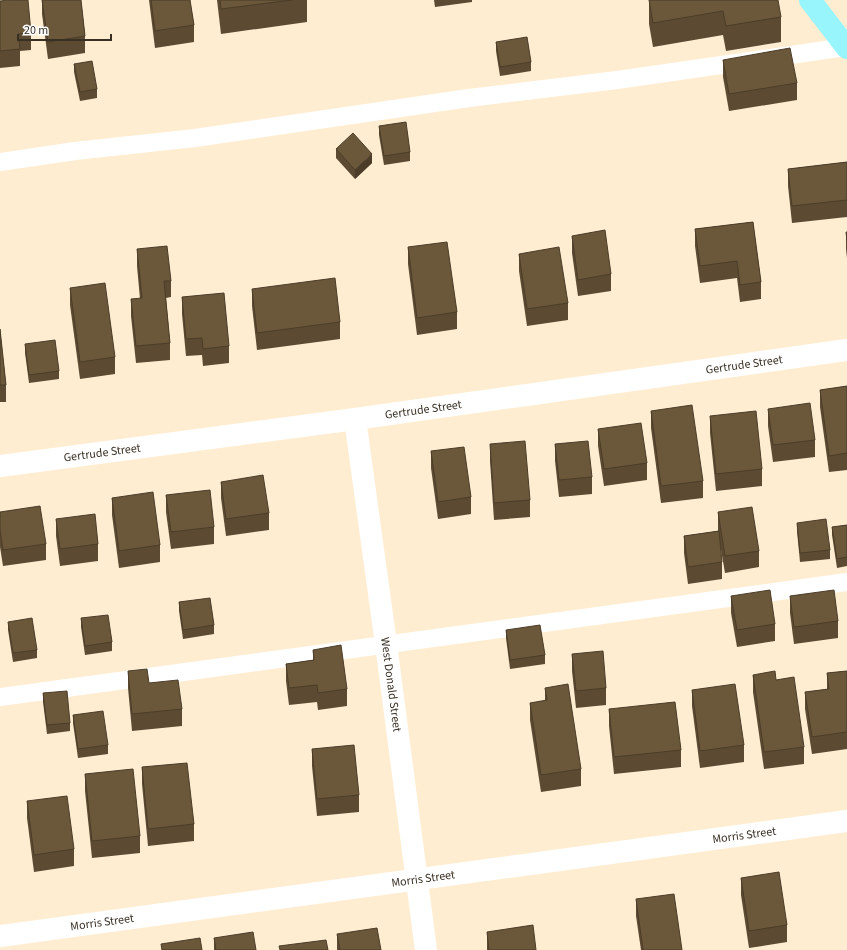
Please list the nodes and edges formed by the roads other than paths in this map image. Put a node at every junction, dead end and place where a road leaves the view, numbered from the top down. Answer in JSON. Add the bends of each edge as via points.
{"nodes":[{"id":1,"x":810,"y":0,"type":"edge"},
{"id":2,"x":847,"y":48,"type":"edge"},
{"id":3,"x":0,"y":162,"type":"edge"},
{"id":4,"x":847,"y":350,"type":"edge"},
{"id":5,"x":355,"y":418,"type":"junction"},
{"id":6,"x":0,"y":466,"type":"edge"},
{"id":7,"x":847,"y":582,"type":"edge"},
{"id":8,"x":386,"y":644,"type":"junction"},
{"id":9,"x":0,"y":697,"type":"edge"},
{"id":10,"x":847,"y":821,"type":"edge"},
{"id":11,"x":417,"y":879,"type":"junction"},
{"id":12,"x":0,"y":936,"type":"edge"},
{"id":13,"x":426,"y":950,"type":"edge"}],
"edges":[{"from":1,"to":2,"type":"main road"},
{"from":2,"to":3,"type":"lane","via":[[461,99],[195,138]]},
{"from":4,"to":5,"type":"street","name":"Gertrude Street"},
{"from":5,"to":6,"type":"street","name":"Gertrude Street"},
{"from":5,"to":8,"type":"street","name":"West Donald Street"},
{"from":7,"to":8,"type":"lane"},
{"from":8,"to":9,"type":"lane"},
{"from":8,"to":11,"type":"street","name":"West Donald Street"},
{"from":10,"to":11,"type":"street","name":"Morris Street"},
{"from":11,"to":12,"type":"street","name":"Morris Street"},
{"from":11,"to":13,"type":"street","name":"West Donald Street"}]}
